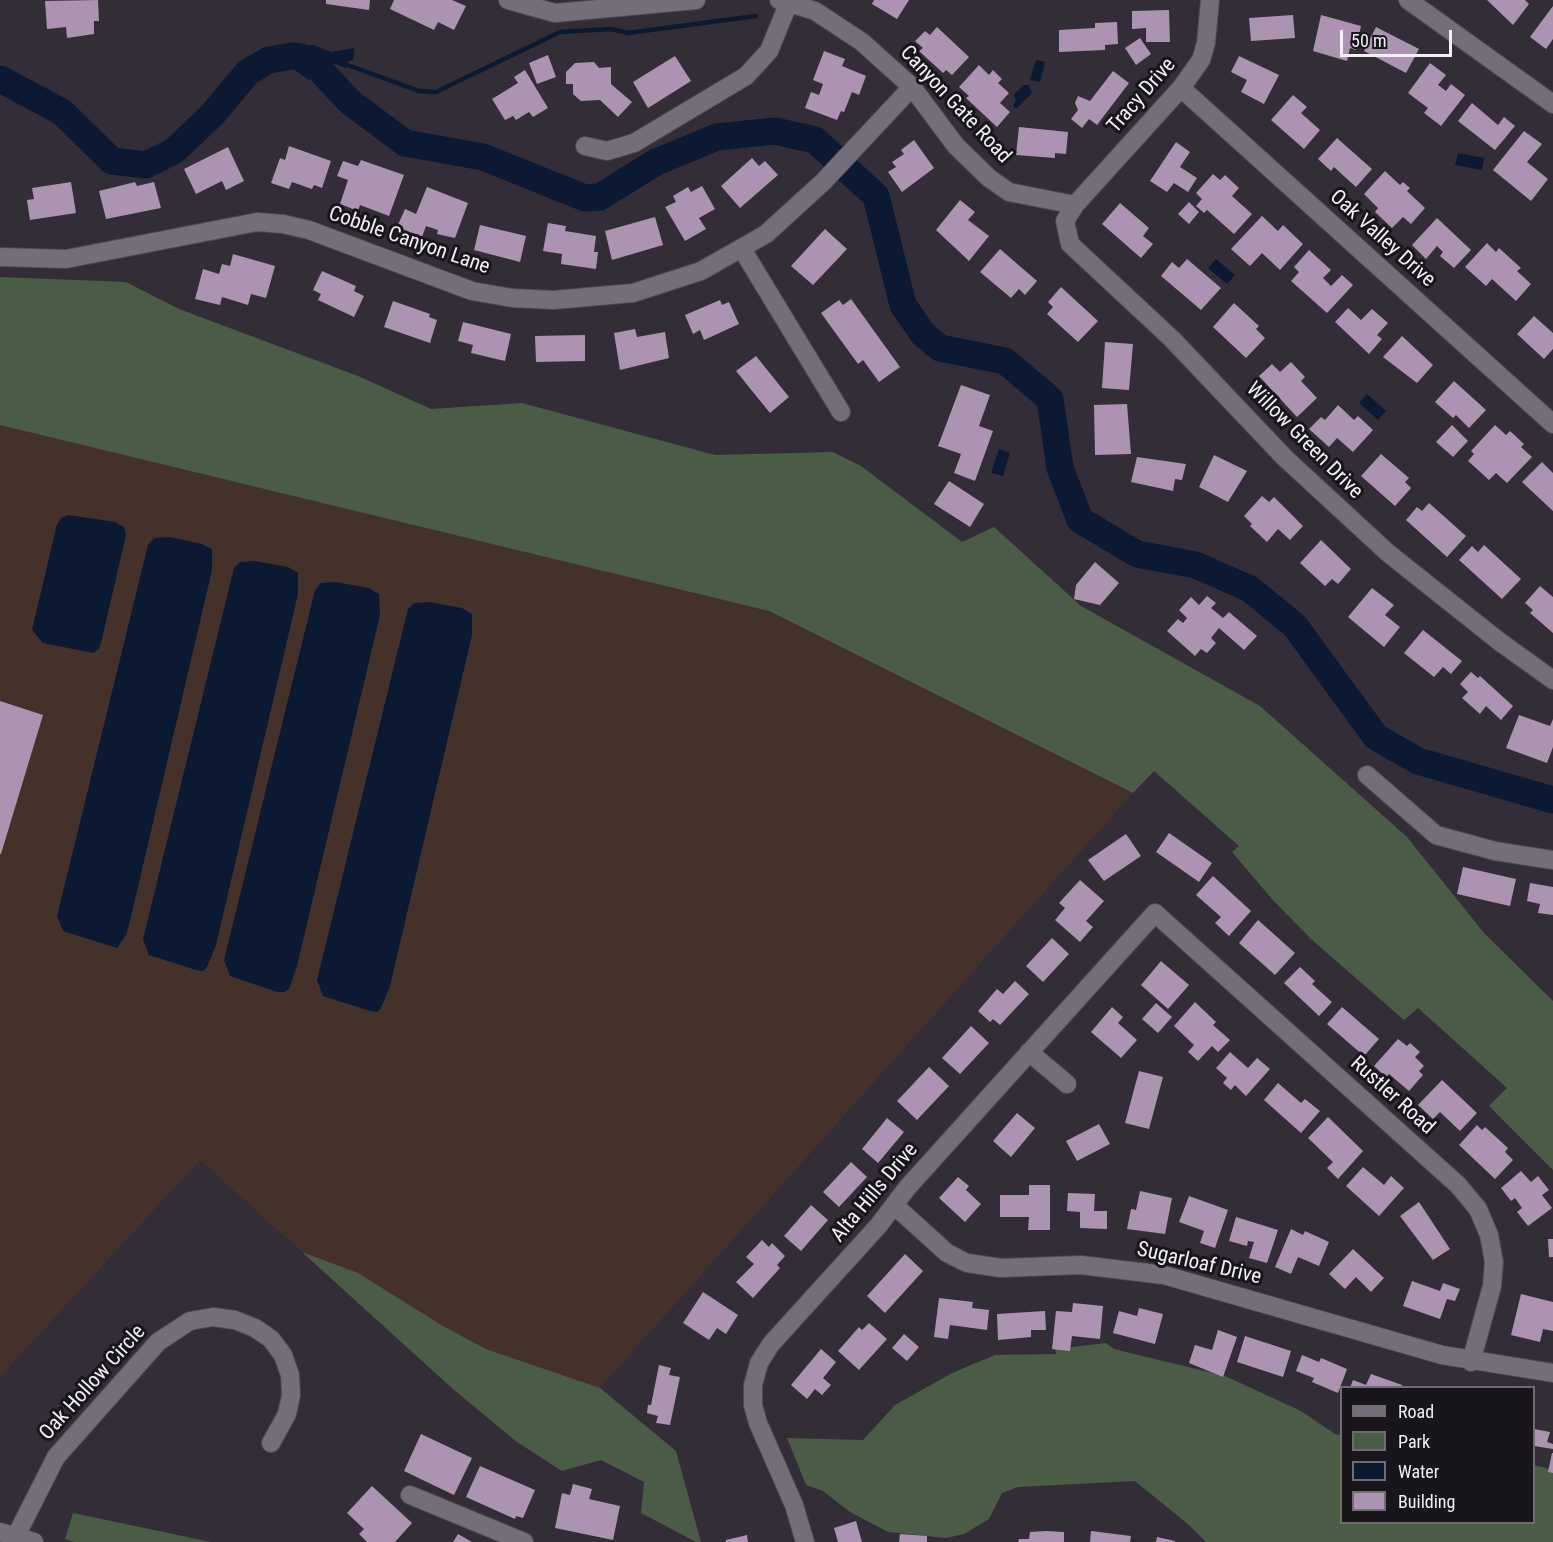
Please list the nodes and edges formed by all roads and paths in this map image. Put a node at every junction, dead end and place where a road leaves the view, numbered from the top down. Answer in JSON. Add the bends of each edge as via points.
{"nodes":[{"id":1,"x":507,"y":0,"type":"edge"},
{"id":2,"x":696,"y":0,"type":"edge"},
{"id":3,"x":1210,"y":0,"type":"edge"},
{"id":4,"x":1408,"y":0,"type":"edge"},
{"id":5,"x":784,"y":1,"type":"edge"},
{"id":6,"x":912,"y":87,"type":"junction"},
{"id":7,"x":1181,"y":88,"type":"junction"},
{"id":8,"x":1553,"y":104,"type":"edge"},
{"id":9,"x":585,"y":146,"type":"dead end"},
{"id":10,"x":1075,"y":205,"type":"junction"},
{"id":11,"x":742,"y":249,"type":"junction"},
{"id":12,"x":0,"y":257,"type":"edge"},
{"id":13,"x":841,"y":412,"type":"dead end"},
{"id":14,"x":1553,"y":424,"type":"edge"},
{"id":15,"x":1553,"y":680,"type":"edge"},
{"id":16,"x":1366,"y":775,"type":"dead end"},
{"id":17,"x":1553,"y":860,"type":"edge"},
{"id":18,"x":1155,"y":913,"type":"joint"},
{"id":19,"x":1029,"y":1052,"type":"junction"},
{"id":20,"x":1066,"y":1084,"type":"dead end"},
{"id":21,"x":894,"y":1205,"type":"junction"},
{"id":22,"x":1471,"y":1362,"type":"junction"},
{"id":23,"x":1553,"y":1373,"type":"edge"},
{"id":24,"x":271,"y":1443,"type":"dead end"},
{"id":25,"x":410,"y":1496,"type":"dead end"},
{"id":26,"x":8,"y":1534,"type":"edge"},
{"id":27,"x":34,"y":1542,"type":"edge"},
{"id":28,"x":524,"y":1542,"type":"edge"},
{"id":29,"x":805,"y":1542,"type":"edge"}],
"edges":[{"from":1,"to":2,"type":"street","via":[[555,14]]},
{"from":3,"to":7,"type":"street","name":"Tracy Drive","via":[[1201,60]]},
{"from":4,"to":8,"type":"street"},
{"from":5,"to":6,"type":"street","name":"Canyon Gate Road","via":[[815,11],[840,26]]},
{"from":5,"to":9,"type":"street","via":[[769,51],[746,76],[634,143],[607,150]]},
{"from":6,"to":10,"type":"street","name":"Canyon Gate Road","via":[[956,146],[989,177],[1010,192]]},
{"from":6,"to":11,"type":"street","name":"Cobble Canyon Lane","via":[[823,183],[766,234]]},
{"from":7,"to":10,"type":"street","name":"Tracy Drive"},
{"from":7,"to":14,"type":"street","name":"Oak Valley Drive"},
{"from":10,"to":15,"type":"street","name":"Willow Green Drive","via":[[1065,220],[1066,234],[1085,260],[1157,324],[1285,458],[1388,553]]},
{"from":11,"to":12,"type":"street","name":"Cobble Canyon Lane","via":[[701,271],[633,293],[554,300],[472,291],[309,230],[283,224],[231,226],[66,259]]},
{"from":11,"to":13,"type":"street"},
{"from":16,"to":17,"type":"street","via":[[1436,835],[1495,851]]},
{"from":18,"to":19,"type":"street","name":"Alta Hills Drive"},
{"from":18,"to":22,"type":"street","name":"Rustler Road","via":[[1458,1185],[1478,1209],[1489,1235],[1494,1262],[1492,1286]]},
{"from":19,"to":20,"type":"street"},
{"from":19,"to":21,"type":"street","name":"Alta Hills Drive"},
{"from":21,"to":22,"type":"street","name":"Sugarloaf Drive","via":[[947,1252],[967,1263],[1002,1268],[1081,1265],[1164,1275]]},
{"from":21,"to":29,"type":"street","name":"Alta Hills Drive","via":[[771,1344],[759,1363],[753,1385],[758,1423],[794,1505]]},
{"from":22,"to":23,"type":"street","name":"Sugarloaf Drive"},
{"from":24,"to":26,"type":"street","name":"Oak Hollow Circle","via":[[287,1414],[291,1395],[283,1355],[263,1333],[235,1320],[213,1317],[190,1322],[158,1342],[56,1457]]},
{"from":25,"to":28,"type":"street"},
{"from":26,"to":27,"type":"street"}]}
